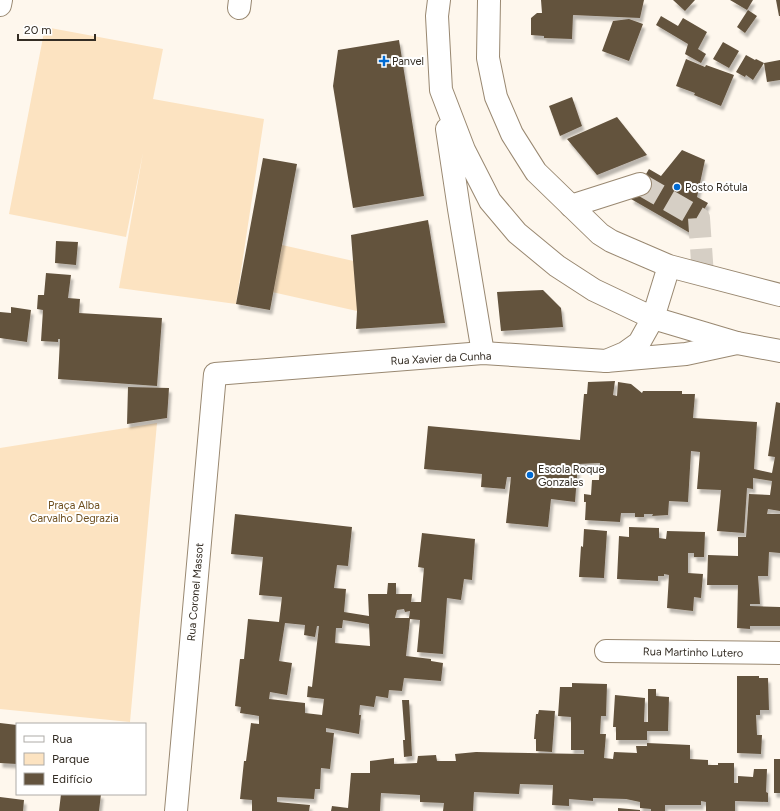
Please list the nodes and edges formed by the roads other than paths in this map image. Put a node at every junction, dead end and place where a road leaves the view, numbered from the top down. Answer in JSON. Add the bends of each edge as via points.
{"nodes":[{"id":1,"x":1,"y":0,"type":"edge"},
{"id":2,"x":439,"y":0,"type":"edge"},
{"id":3,"x":477,"y":0,"type":"edge"},
{"id":4,"x":490,"y":0,"type":"edge"},
{"id":5,"x":0,"y":5,"type":"edge"},
{"id":6,"x":488,"y":58,"type":"junction"},
{"id":7,"x":441,"y":90,"type":"junction"},
{"id":8,"x":640,"y":184,"type":"dead end"},
{"id":9,"x":571,"y":206,"type":"junction"},
{"id":10,"x":668,"y":266,"type":"junction"},
{"id":11,"x":780,"y":295,"type":"edge"},
{"id":12,"x":654,"y":318,"type":"junction"},
{"id":13,"x":737,"y":343,"type":"junction"},
{"id":14,"x":780,"y":350,"type":"edge"},
{"id":15,"x":483,"y":353,"type":"junction"},
{"id":16,"x":606,"y":361,"type":"junction"},
{"id":17,"x":215,"y":374,"type":"joint"},
{"id":18,"x":606,"y":651,"type":"dead end"},
{"id":19,"x":780,"y":653,"type":"edge"},
{"id":20,"x":176,"y":811,"type":"edge"}],
"edges":[{"from":1,"to":5,"type":"main road"},
{"from":2,"to":7,"type":"main road","via":[[437,16]]},
{"from":3,"to":6,"type":"main road","via":[[477,13]]},
{"from":4,"to":6,"type":"main road"},
{"from":6,"to":9,"type":"main road","via":[[496,97],[512,134],[536,172]]},
{"from":7,"to":12,"type":"main road","via":[[464,150],[490,201],[517,234],[557,266],[594,290]]},
{"from":7,"to":15,"type":"main road"},
{"from":8,"to":9,"type":"main road"},
{"from":9,"to":10,"type":"main road","via":[[611,241]]},
{"from":10,"to":11,"type":"main road"},
{"from":10,"to":12,"type":"main road"},
{"from":12,"to":13,"type":"main road"},
{"from":12,"to":16,"type":"main road","via":[[639,343]]},
{"from":13,"to":14,"type":"main road"},
{"from":13,"to":16,"type":"main road","name":"Rua Xavier da Cunha","via":[[686,354]]},
{"from":15,"to":16,"type":"main road","name":"Rua Xavier da Cunha"},
{"from":15,"to":17,"type":"main road","name":"Rua Xavier da Cunha"},
{"from":17,"to":20,"type":"main road","name":"Rua Coronel Massot"},
{"from":18,"to":19,"type":"main road","name":"Rua Martinho Lutero"}]}
